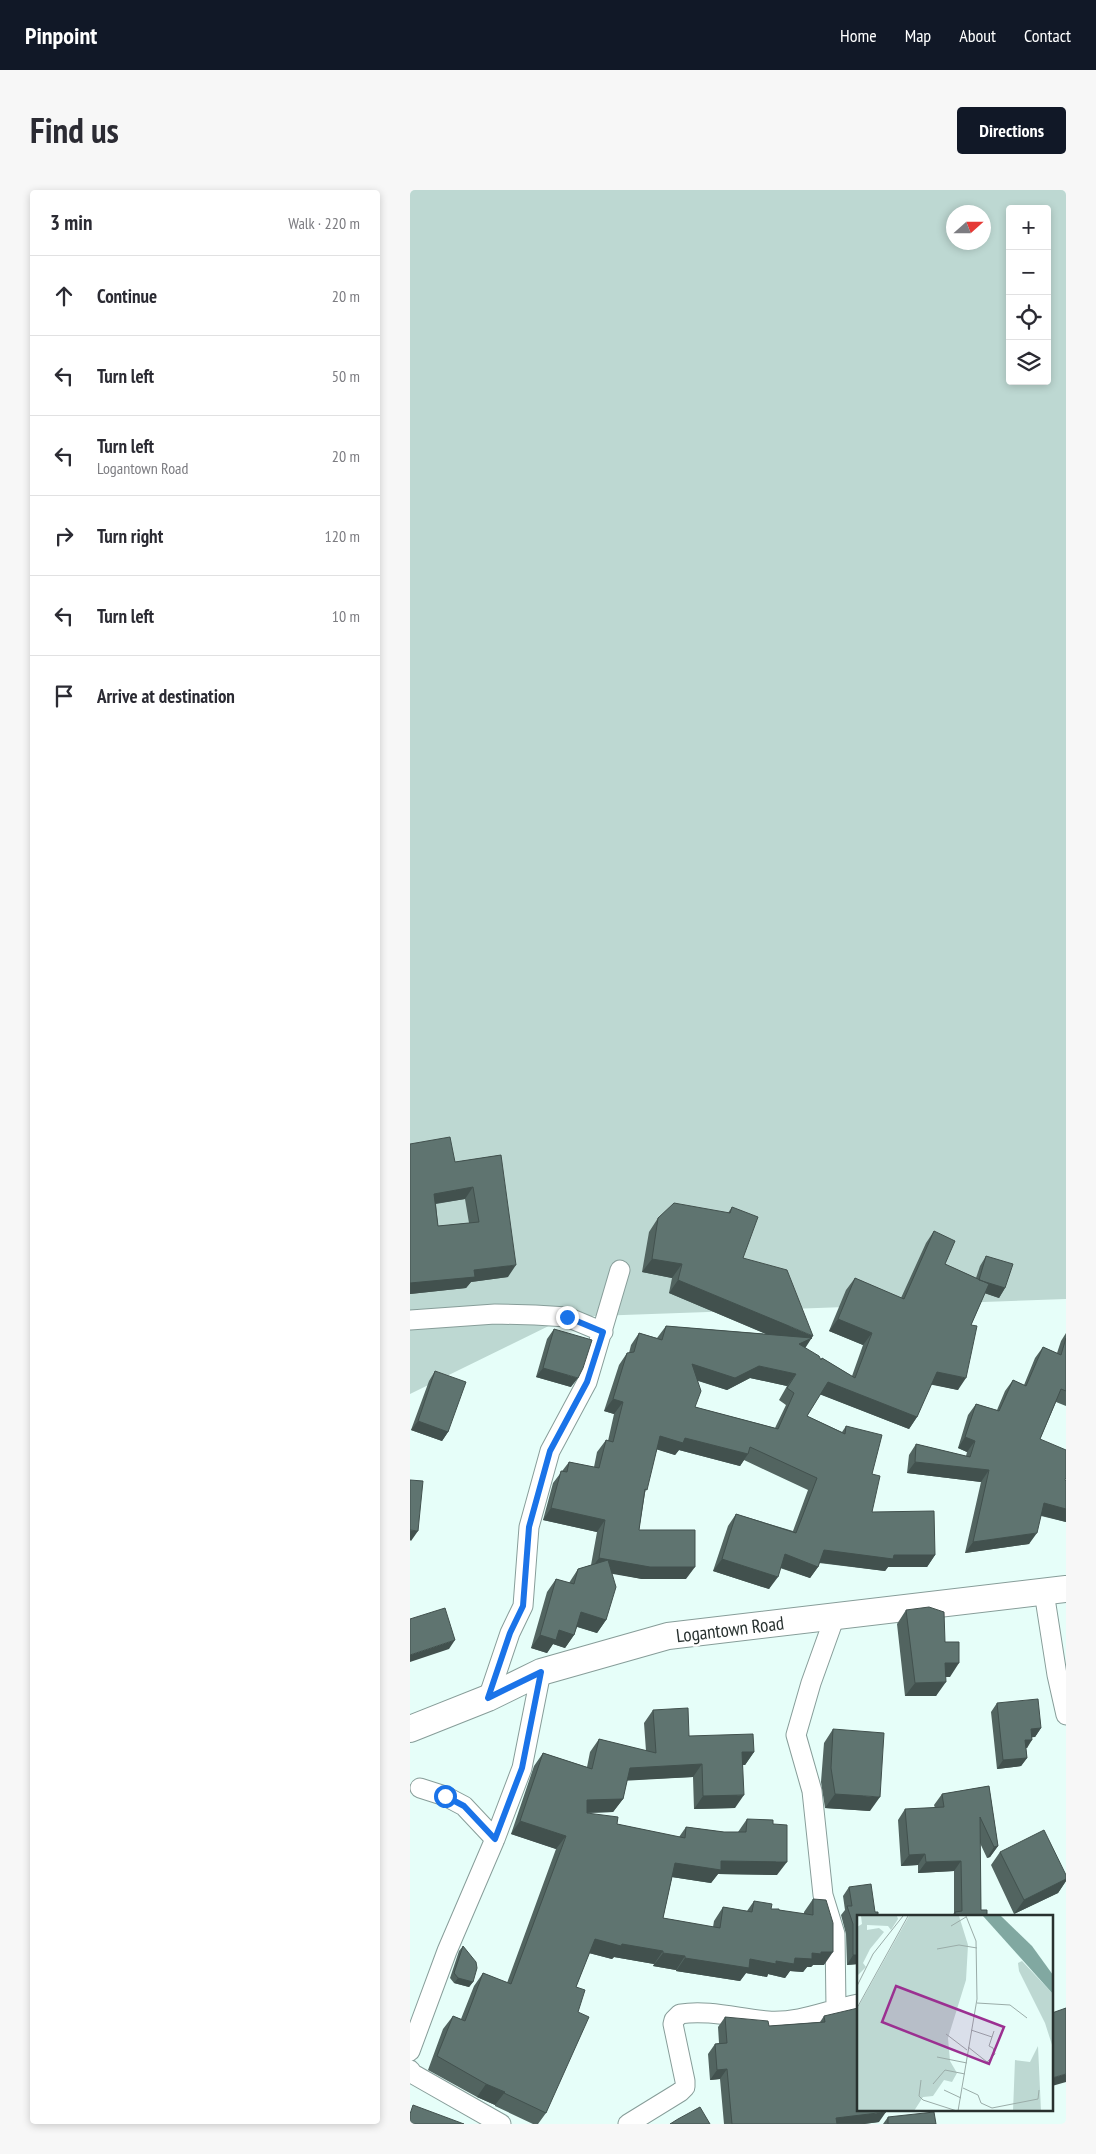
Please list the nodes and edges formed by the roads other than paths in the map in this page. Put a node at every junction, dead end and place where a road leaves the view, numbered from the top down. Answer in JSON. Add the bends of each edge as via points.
{"nodes":[{"id":1,"x":620,"y":1270,"type":"dead end"},
{"id":2,"x":410,"y":1320,"type":"edge"},
{"id":3,"x":603,"y":1332,"type":"junction"},
{"id":4,"x":1055,"y":1591,"type":"edge"},
{"id":5,"x":835,"y":1616,"type":"junction"},
{"id":6,"x":541,"y":1672,"type":"junction"},
{"id":7,"x":488,"y":1698,"type":"junction"},
{"id":8,"x":1066,"y":1715,"type":"edge"},
{"id":9,"x":410,"y":1729,"type":"edge"},
{"id":10,"x":420,"y":1788,"type":"dead end"},
{"id":11,"x":495,"y":1839,"type":"junction"},
{"id":12,"x":857,"y":2004,"type":"edge"},
{"id":13,"x":836,"y":2008,"type":"junction"},
{"id":14,"x":410,"y":2052,"type":"edge"},
{"id":15,"x":410,"y":2070,"type":"edge"},
{"id":16,"x":501,"y":2124,"type":"edge"},
{"id":17,"x":628,"y":2124,"type":"edge"}],
"edges":[{"from":1,"to":3,"type":"street"},
{"from":2,"to":3,"type":"street","via":[[495,1314],[535,1315],[567,1317]]},
{"from":3,"to":7,"type":"street","via":[[587,1382],[550,1451],[529,1527],[523,1606],[510,1633]]},
{"from":4,"to":5,"type":"street","name":"Logantown Road"},
{"from":4,"to":8,"type":"street","via":[[1057,1675]]},
{"from":5,"to":6,"type":"street","name":"Logantown Road","via":[[668,1636]]},
{"from":5,"to":13,"type":"street","via":[[796,1736],[812,1791],[823,1895],[835,1934]]},
{"from":6,"to":7,"type":"street","name":"Logantown Road"},
{"from":6,"to":11,"type":"street","via":[[522,1768]]},
{"from":7,"to":9,"type":"street","name":"Logantown Road"},
{"from":10,"to":11,"type":"street","via":[[464,1806]]},
{"from":11,"to":14,"type":"street","via":[[447,1951]]},
{"from":12,"to":13,"type":"street"},
{"from":13,"to":17,"type":"street","via":[[801,2020],[769,2021],[722,2014],[678,2015],[673,2024],[685,2086]]},
{"from":15,"to":16,"type":"street"}]}
